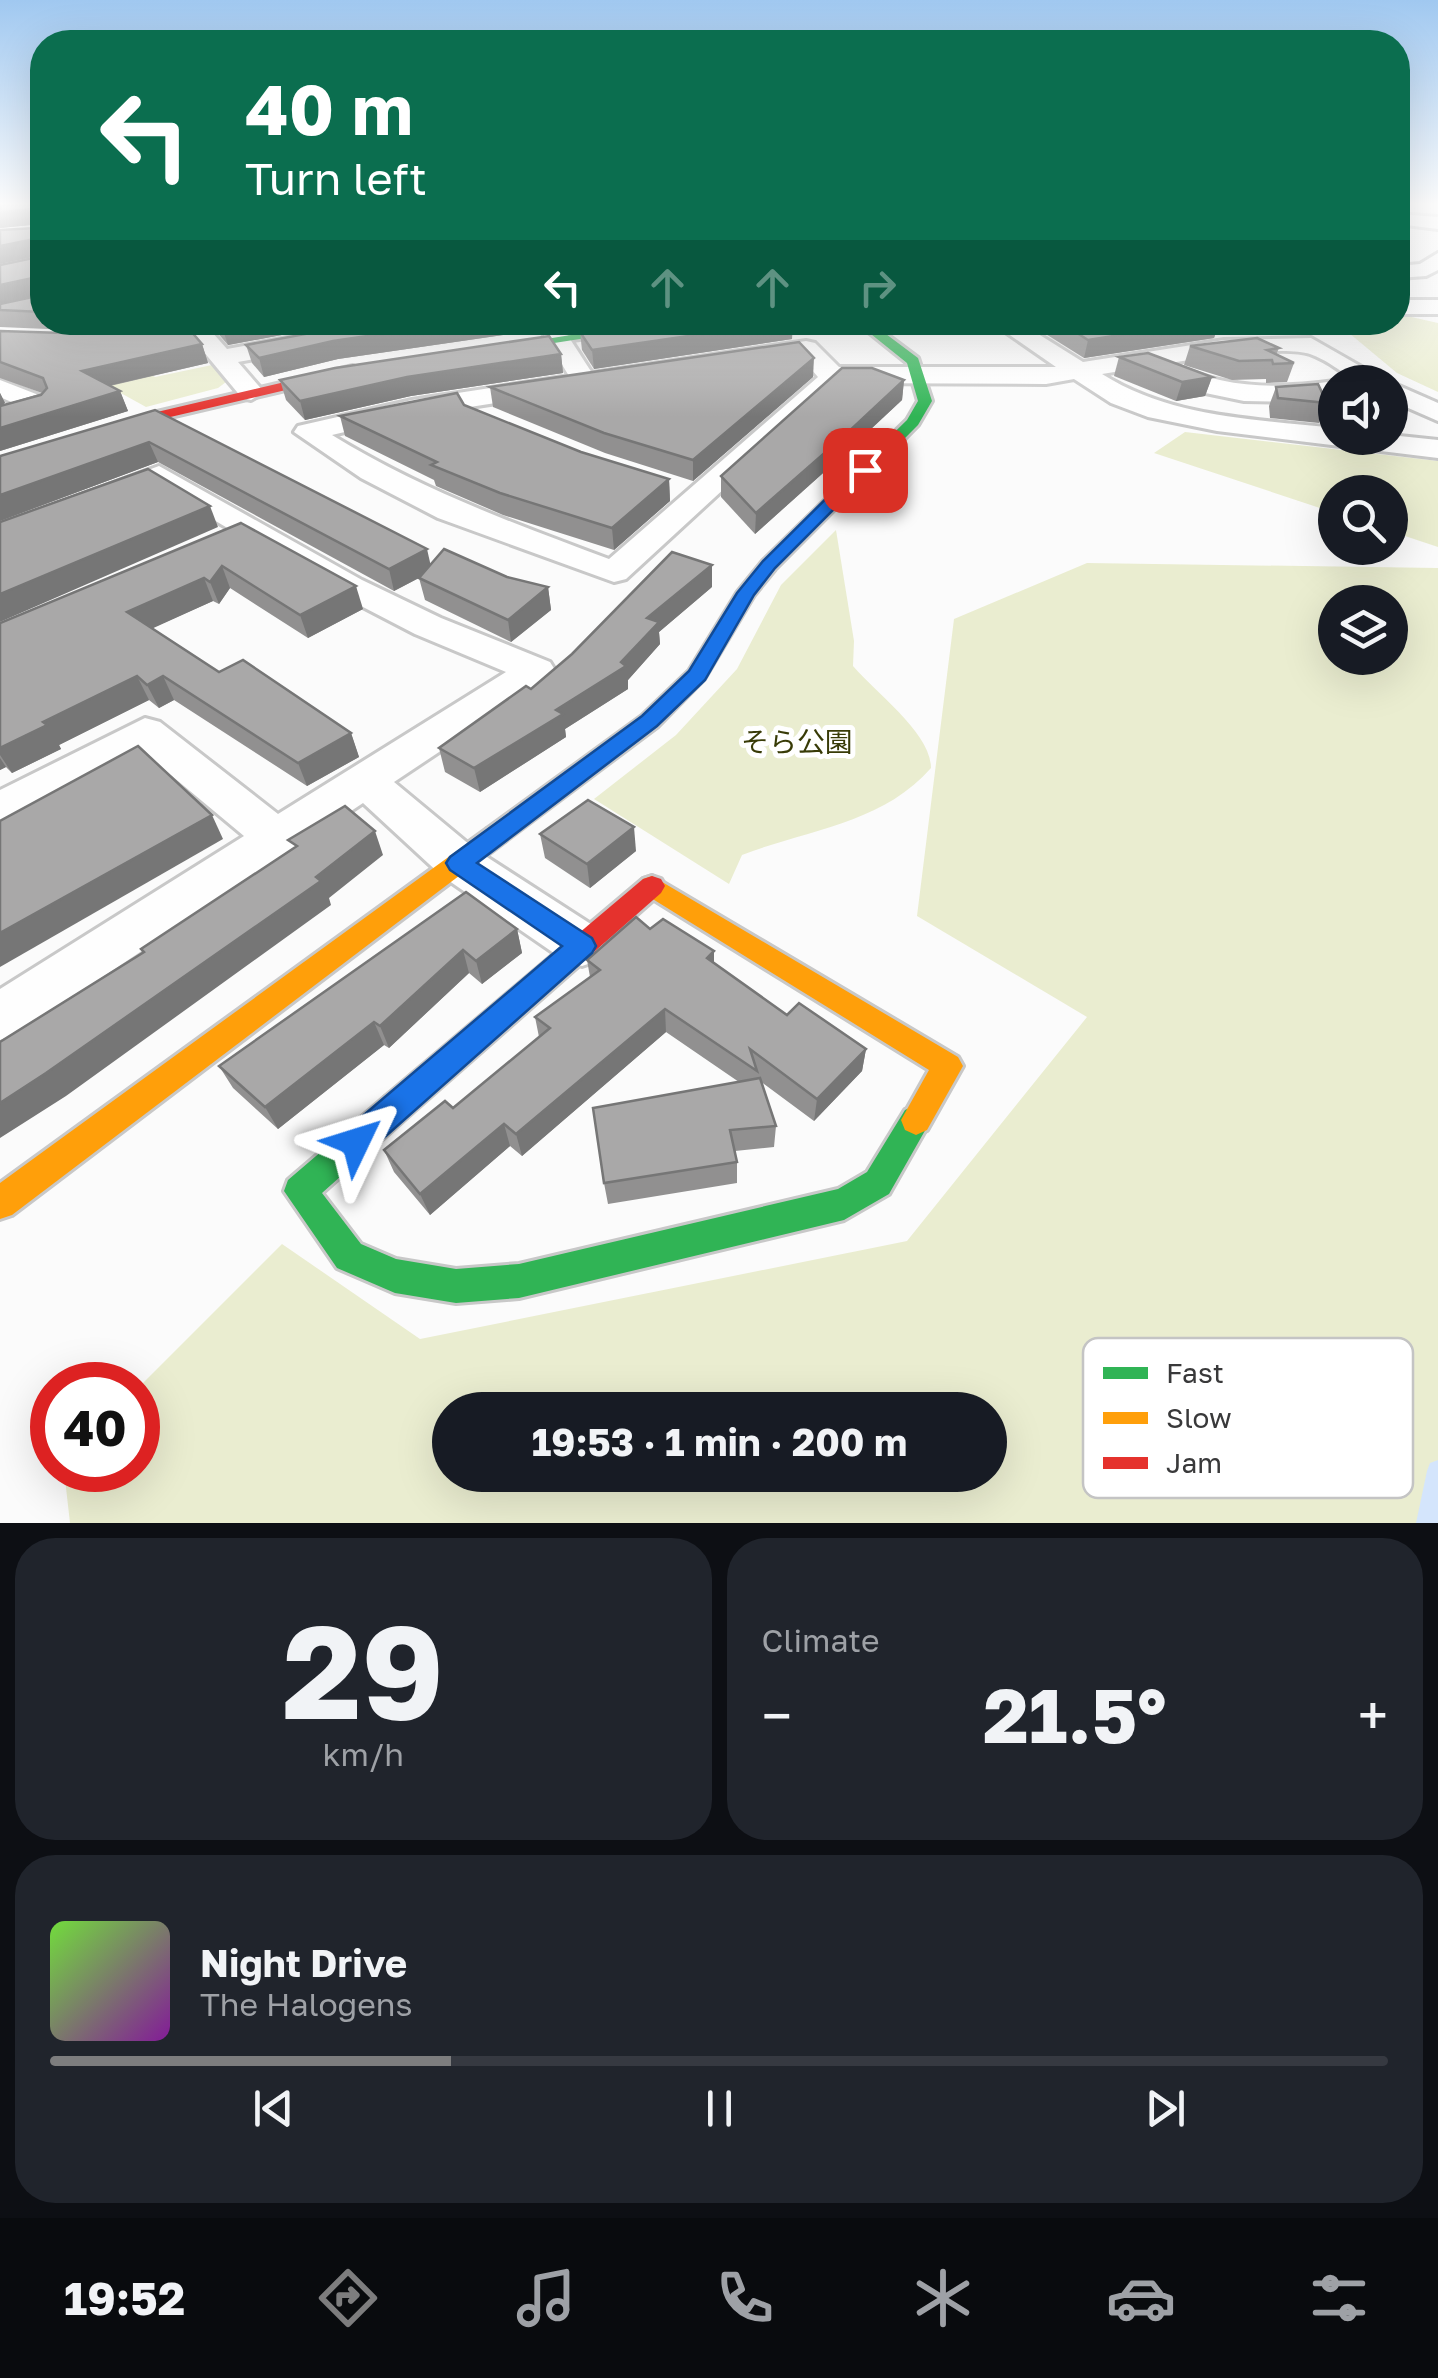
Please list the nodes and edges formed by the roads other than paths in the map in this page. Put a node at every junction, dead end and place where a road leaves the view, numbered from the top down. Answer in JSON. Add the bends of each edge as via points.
{"nodes":[{"id":1,"x":1410,"y":307,"type":"edge"},
{"id":2,"x":1438,"y":307,"type":"edge"},
{"id":3,"x":202,"y":335,"type":"edge"},
{"id":4,"x":346,"y":335,"type":"edge"},
{"id":5,"x":535,"y":335,"type":"edge"},
{"id":6,"x":555,"y":335,"type":"edge"},
{"id":7,"x":879,"y":335,"type":"edge"},
{"id":8,"x":1022,"y":335,"type":"edge"},
{"id":9,"x":1306,"y":335,"type":"edge"},
{"id":10,"x":1311,"y":346,"type":"junction"},
{"id":11,"x":461,"y":353,"type":"edge"},
{"id":12,"x":222,"y":358,"type":"junction"},
{"id":13,"x":1146,"y":360,"type":"junction"},
{"id":14,"x":1344,"y":365,"type":"edge"},
{"id":15,"x":372,"y":367,"type":"edge"},
{"id":16,"x":1078,"y":371,"type":"junction"},
{"id":17,"x":832,"y":375,"type":"junction"},
{"id":18,"x":920,"y":376,"type":"junction"},
{"id":19,"x":585,"y":381,"type":"junction"},
{"id":20,"x":0,"y":388,"type":"edge"},
{"id":21,"x":251,"y":392,"type":"junction"},
{"id":22,"x":1318,"y":392,"type":"edge"},
{"id":23,"x":471,"y":398,"type":"junction"},
{"id":24,"x":1408,"y":399,"type":"edge"},
{"id":25,"x":1438,"y":413,"type":"edge"},
{"id":26,"x":0,"y":418,"type":"edge"},
{"id":27,"x":496,"y":422,"type":"edge"},
{"id":28,"x":1438,"y":449,"type":"edge"},
{"id":29,"x":0,"y":467,"type":"edge"},
{"id":30,"x":664,"y":485,"type":"edge"},
{"id":31,"x":699,"y":496,"type":"junction"},
{"id":32,"x":0,"y":536,"type":"edge"},
{"id":33,"x":365,"y":781,"type":"junction"},
{"id":34,"x":0,"y":809,"type":"edge"},
{"id":35,"x":276,"y":838,"type":"junction"},
{"id":36,"x":459,"y":863,"type":"junction"},
{"id":37,"x":582,"y":946,"type":"junction"},
{"id":38,"x":0,"y":1017,"type":"edge"},
{"id":39,"x":0,"y":1203,"type":"edge"}],
"edges":[{"from":1,"to":2,"type":"street"},
{"from":3,"to":12,"type":"street"},
{"from":4,"to":12,"type":"street"},
{"from":5,"to":11,"type":"street"},
{"from":6,"to":19,"type":"street"},
{"from":7,"to":18,"type":"street","via":[[913,361]]},
{"from":8,"to":16,"type":"street"},
{"from":9,"to":10,"type":"street"},
{"from":10,"to":13,"type":"street","via":[[1224,347]]},
{"from":10,"to":14,"type":"street"},
{"from":12,"to":21,"type":"street"},
{"from":13,"to":16,"type":"street"},
{"from":13,"to":22,"type":"street","via":[[1201,388],[1283,398]]},
{"from":15,"to":21,"type":"street"},
{"from":16,"to":18,"type":"street"},
{"from":16,"to":28,"type":"street","via":[[1120,397],[1180,416]]},
{"from":17,"to":18,"type":"street"},
{"from":17,"to":19,"type":"street","via":[[806,348]]},
{"from":17,"to":31,"type":"street"},
{"from":18,"to":36,"type":"street","via":[[925,401],[913,422],[769,564],[697,675],[650,721]]},
{"from":19,"to":23,"type":"street"},
{"from":20,"to":26,"type":"street","via":[[40,405]]},
{"from":21,"to":29,"type":"street"},
{"from":23,"to":27,"type":"street","via":[[479,415]]},
{"from":23,"to":31,"type":"street","via":[[308,432],[449,512],[614,572]]},
{"from":24,"to":25,"type":"street"},
{"from":30,"to":31,"type":"street"},
{"from":32,"to":33,"type":"street","via":[[159,475],[232,537],[536,670]]},
{"from":33,"to":35,"type":"street"},
{"from":33,"to":36,"type":"street"},
{"from":34,"to":35,"type":"street","via":[[145,732]]},
{"from":35,"to":38,"type":"street"},
{"from":36,"to":37,"type":"street"},
{"from":36,"to":39,"type":"street"},
{"from":37,"to":37,"type":"street","via":[[652,886],[948,1066],[878,1182],[844,1204],[519,1281],[456,1286],[395,1276],[349,1256],[300,1191]]}]}
